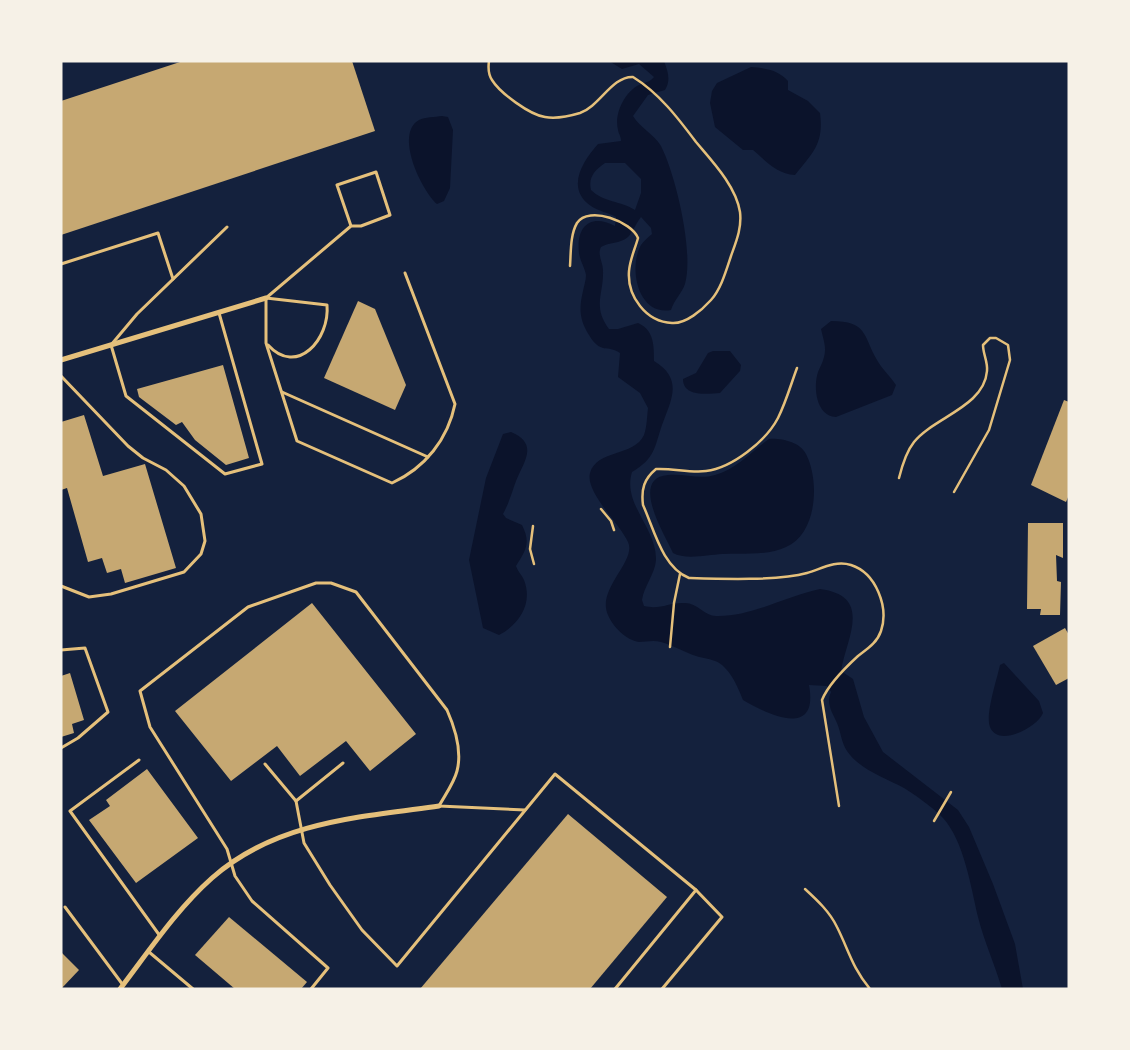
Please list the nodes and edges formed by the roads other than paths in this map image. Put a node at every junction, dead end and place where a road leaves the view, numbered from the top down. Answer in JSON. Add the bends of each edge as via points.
{"nodes":[{"id":1,"x":351,"y":226,"type":"junction"},
{"id":2,"x":227,"y":227,"type":"dead end"},
{"id":3,"x":61,"y":264,"type":"edge"},
{"id":4,"x":405,"y":273,"type":"dead end"},
{"id":5,"x":173,"y":279,"type":"junction"},
{"id":6,"x":266,"y":298,"type":"junction"},
{"id":7,"x":218,"y":312,"type":"junction"},
{"id":8,"x":266,"y":343,"type":"junction"},
{"id":9,"x":111,"y":345,"type":"junction"},
{"id":10,"x":61,"y":360,"type":"edge"},
{"id":11,"x":61,"y":376,"type":"edge"},
{"id":12,"x":282,"y":392,"type":"junction"},
{"id":13,"x":428,"y":457,"type":"junction"},
{"id":14,"x":61,"y":586,"type":"edge"},
{"id":15,"x":61,"y":650,"type":"edge"},
{"id":16,"x":61,"y":748,"type":"edge"},
{"id":17,"x":139,"y":760,"type":"dead end"},
{"id":18,"x":343,"y":763,"type":"dead end"},
{"id":19,"x":265,"y":764,"type":"dead end"},
{"id":20,"x":296,"y":801,"type":"junction"},
{"id":21,"x":439,"y":806,"type":"junction"},
{"id":22,"x":525,"y":810,"type":"junction"},
{"id":23,"x":303,"y":829,"type":"junction"},
{"id":24,"x":231,"y":863,"type":"junction"},
{"id":25,"x":696,"y":890,"type":"junction"},
{"id":26,"x":64,"y":907,"type":"dead end"},
{"id":27,"x":160,"y":936,"type":"junction"},
{"id":28,"x":148,"y":952,"type":"junction"},
{"id":29,"x":121,"y":987,"type":"edge"},
{"id":30,"x":192,"y":989,"type":"edge"},
{"id":31,"x":311,"y":989,"type":"edge"},
{"id":32,"x":615,"y":989,"type":"edge"},
{"id":33,"x":662,"y":989,"type":"edge"}],
"edges":[{"from":1,"to":1,"type":"lane","via":[[361,226],[390,215],[376,172],[337,185]]},
{"from":1,"to":6,"type":"lane"},
{"from":2,"to":5,"type":"lane"},
{"from":3,"to":5,"type":"lane","via":[[158,233]]},
{"from":4,"to":13,"type":"lane","via":[[456,404],[452,422]]},
{"from":5,"to":9,"type":"lane"},
{"from":6,"to":7,"type":"street"},
{"from":6,"to":8,"type":"lane"},
{"from":6,"to":8,"type":"lane","via":[[327,305],[328,315],[316,344],[302,353],[286,357],[276,354]]},
{"from":7,"to":9,"type":"street"},
{"from":7,"to":9,"type":"lane","via":[[262,464],[225,474],[126,396]]},
{"from":8,"to":12,"type":"lane"},
{"from":9,"to":10,"type":"street"},
{"from":11,"to":14,"type":"lane","via":[[128,446],[166,470],[184,486],[201,514],[205,541],[201,554],[184,572],[89,597]]},
{"from":12,"to":13,"type":"lane"},
{"from":12,"to":13,"type":"lane","via":[[297,441],[392,484]]},
{"from":15,"to":16,"type":"lane","via":[[85,648],[108,712]]},
{"from":17,"to":27,"type":"lane","via":[[70,811]]},
{"from":18,"to":20,"type":"lane"},
{"from":19,"to":20,"type":"lane"},
{"from":20,"to":23,"type":"lane"},
{"from":21,"to":22,"type":"lane"},
{"from":21,"to":23,"type":"street"},
{"from":21,"to":24,"type":"lane","via":[[457,772],[459,757],[453,723],[447,710],[356,592],[331,582],[316,583],[248,607],[140,691],[150,727],[227,849]]},
{"from":22,"to":23,"type":"lane","via":[[397,966],[362,930],[335,891],[304,843]]},
{"from":22,"to":25,"type":"lane","via":[[555,774]]},
{"from":23,"to":24,"type":"street","via":[[283,835]]},
{"from":24,"to":27,"type":"street","via":[[183,908]]},
{"from":24,"to":31,"type":"lane","via":[[235,876],[252,901],[328,968]]},
{"from":25,"to":32,"type":"lane"},
{"from":25,"to":33,"type":"lane","via":[[722,917]]},
{"from":26,"to":29,"type":"lane"},
{"from":27,"to":28,"type":"street"},
{"from":28,"to":29,"type":"street"},
{"from":28,"to":30,"type":"lane"}]}
